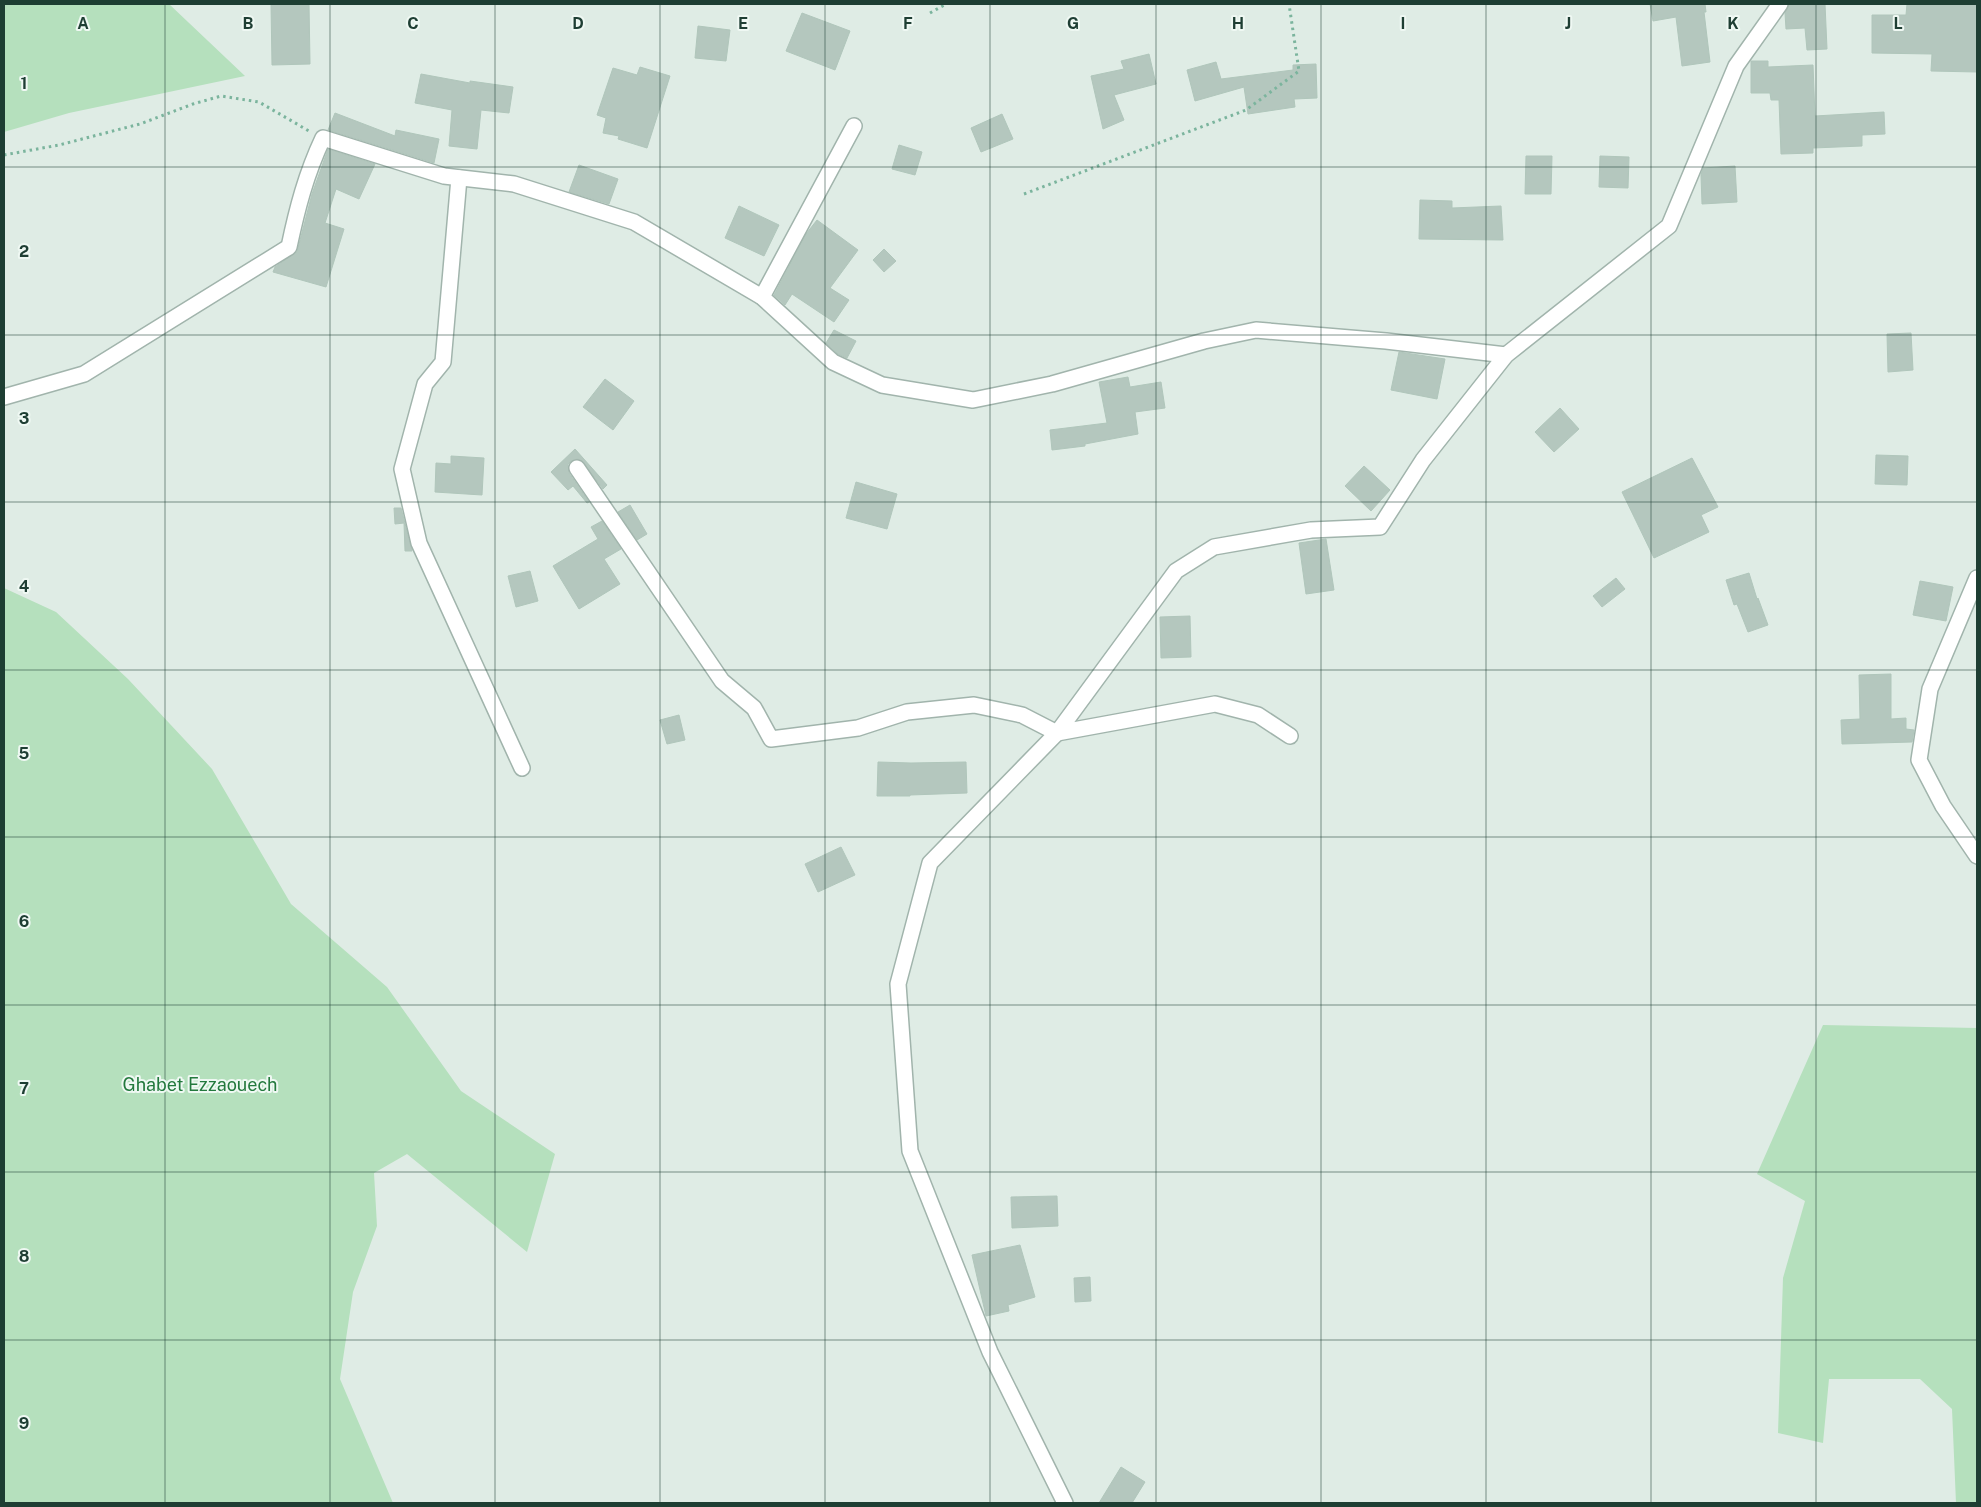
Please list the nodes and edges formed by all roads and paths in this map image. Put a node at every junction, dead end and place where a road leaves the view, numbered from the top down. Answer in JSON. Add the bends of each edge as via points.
{"nodes":[{"id":1,"x":946,"y":4,"type":"edge"},
{"id":2,"x":1289,"y":4,"type":"edge"},
{"id":3,"x":1780,"y":4,"type":"edge"},
{"id":4,"x":930,"y":12,"type":"dead end"},
{"id":5,"x":854,"y":126,"type":"dead end"},
{"id":6,"x":323,"y":138,"type":"junction"},
{"id":7,"x":4,"y":155,"type":"edge"},
{"id":8,"x":459,"y":178,"type":"junction"},
{"id":9,"x":1024,"y":194,"type":"dead end"},
{"id":10,"x":762,"y":297,"type":"junction"},
{"id":11,"x":1506,"y":354,"type":"junction"},
{"id":12,"x":4,"y":397,"type":"edge"},
{"id":13,"x":577,"y":468,"type":"dead end"},
{"id":14,"x":1977,"y":578,"type":"edge"},
{"id":15,"x":1057,"y":733,"type":"junction"},
{"id":16,"x":1290,"y":736,"type":"dead end"},
{"id":17,"x":522,"y":768,"type":"dead end"},
{"id":18,"x":1977,"y":856,"type":"edge"},
{"id":19,"x":1065,"y":1503,"type":"edge"}],
"edges":[{"from":1,"to":4,"type":"path"},
{"from":2,"to":9,"type":"path","via":[[1299,71],[1246,110]]},
{"from":3,"to":11,"type":"street","via":[[1736,66],[1669,226]]},
{"from":5,"to":10,"type":"street"},
{"from":6,"to":7,"type":"path","via":[[259,102],[221,96],[140,124]]},
{"from":6,"to":8,"type":"street"},
{"from":6,"to":12,"type":"street","via":[[310,166],[289,247],[84,374]]},
{"from":8,"to":10,"type":"street","via":[[514,184],[634,222]]},
{"from":8,"to":17,"type":"street","via":[[443,362],[425,384],[402,470],[419,543]]},
{"from":10,"to":11,"type":"street","via":[[832,362],[882,385],[973,400],[1052,384],[1204,341],[1256,330]]},
{"from":11,"to":15,"type":"street","via":[[1423,460],[1380,527],[1311,530],[1214,547],[1176,571]]},
{"from":13,"to":15,"type":"street","via":[[722,681],[754,708],[771,739],[858,728],[907,712],[974,705],[1022,715]]},
{"from":14,"to":18,"type":"street","via":[[1930,690],[1919,760],[1943,806]]},
{"from":15,"to":16,"type":"street","via":[[1215,704],[1258,715]]},
{"from":15,"to":19,"type":"street","via":[[930,863],[898,984],[910,1151],[990,1352]]}]}
